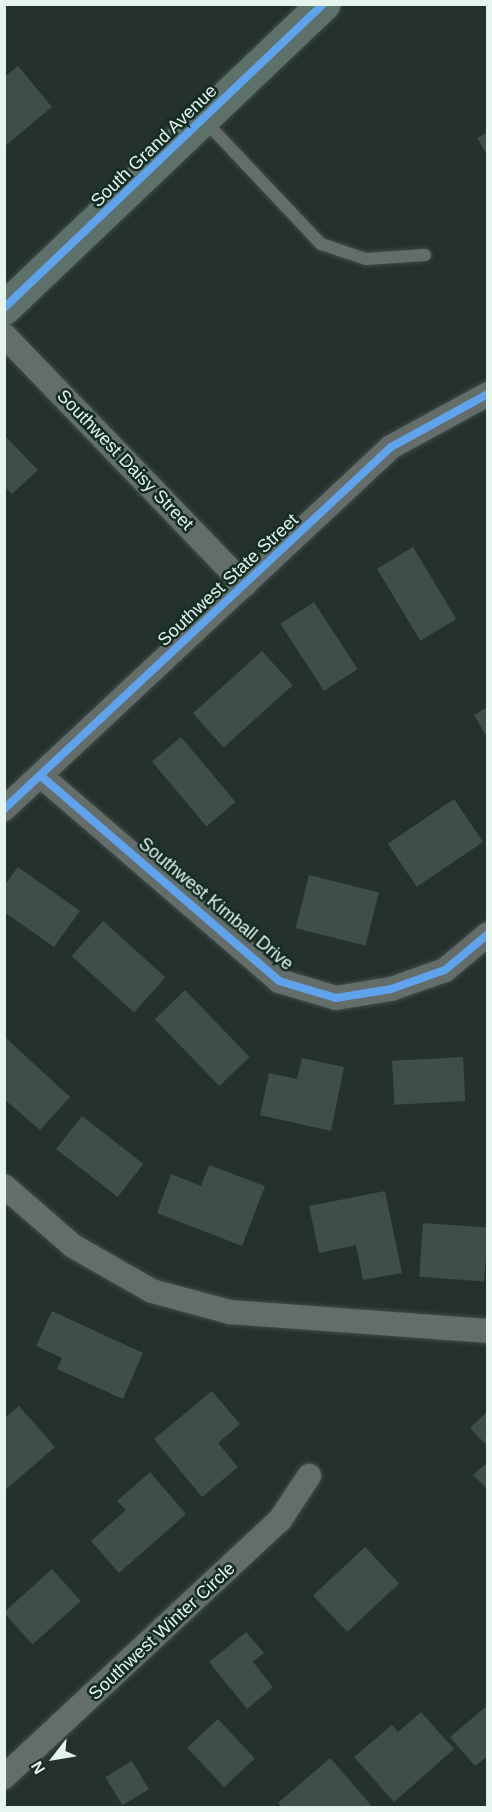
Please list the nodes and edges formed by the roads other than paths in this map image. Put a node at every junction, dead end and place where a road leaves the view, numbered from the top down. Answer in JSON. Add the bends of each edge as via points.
{"nodes":[{"id":1,"x":324,"y":4,"type":"edge"},
{"id":2,"x":203,"y":119,"type":"junction"},
{"id":3,"x":425,"y":255,"type":"dead end"},
{"id":4,"x":4,"y":308,"type":"edge"},
{"id":5,"x":4,"y":335,"type":"edge"},
{"id":6,"x":488,"y":394,"type":"edge"},
{"id":7,"x":244,"y":585,"type":"junction"},
{"id":8,"x":41,"y":776,"type":"junction"},
{"id":9,"x":4,"y":809,"type":"edge"},
{"id":10,"x":488,"y":934,"type":"edge"},
{"id":11,"x":4,"y":1186,"type":"edge"},
{"id":12,"x":488,"y":1331,"type":"edge"},
{"id":13,"x":309,"y":1476,"type":"dead end"},
{"id":14,"x":4,"y":1777,"type":"edge"}],
"edges":[{"from":1,"to":2,"type":"main road","name":"South Grand Avenue"},
{"from":2,"to":3,"type":"lane","via":[[321,243],[366,259]]},
{"from":2,"to":4,"type":"main road","name":"South Grand Avenue"},
{"from":5,"to":7,"type":"street","name":"Southwest Daisy Street"},
{"from":6,"to":7,"type":"street","name":"Southwest State Street","via":[[391,447]]},
{"from":7,"to":8,"type":"street","name":"Southwest State Street"},
{"from":8,"to":9,"type":"street","name":"Southwest State Street"},
{"from":8,"to":10,"type":"street","name":"Southwest Kimball Drive","via":[[279,981],[336,998],[391,989],[445,970]]},
{"from":11,"to":12,"type":"street","via":[[73,1246],[152,1291],[230,1312]]},
{"from":13,"to":14,"type":"street","name":"Southwest Winter Circle","via":[[280,1520]]}]}
